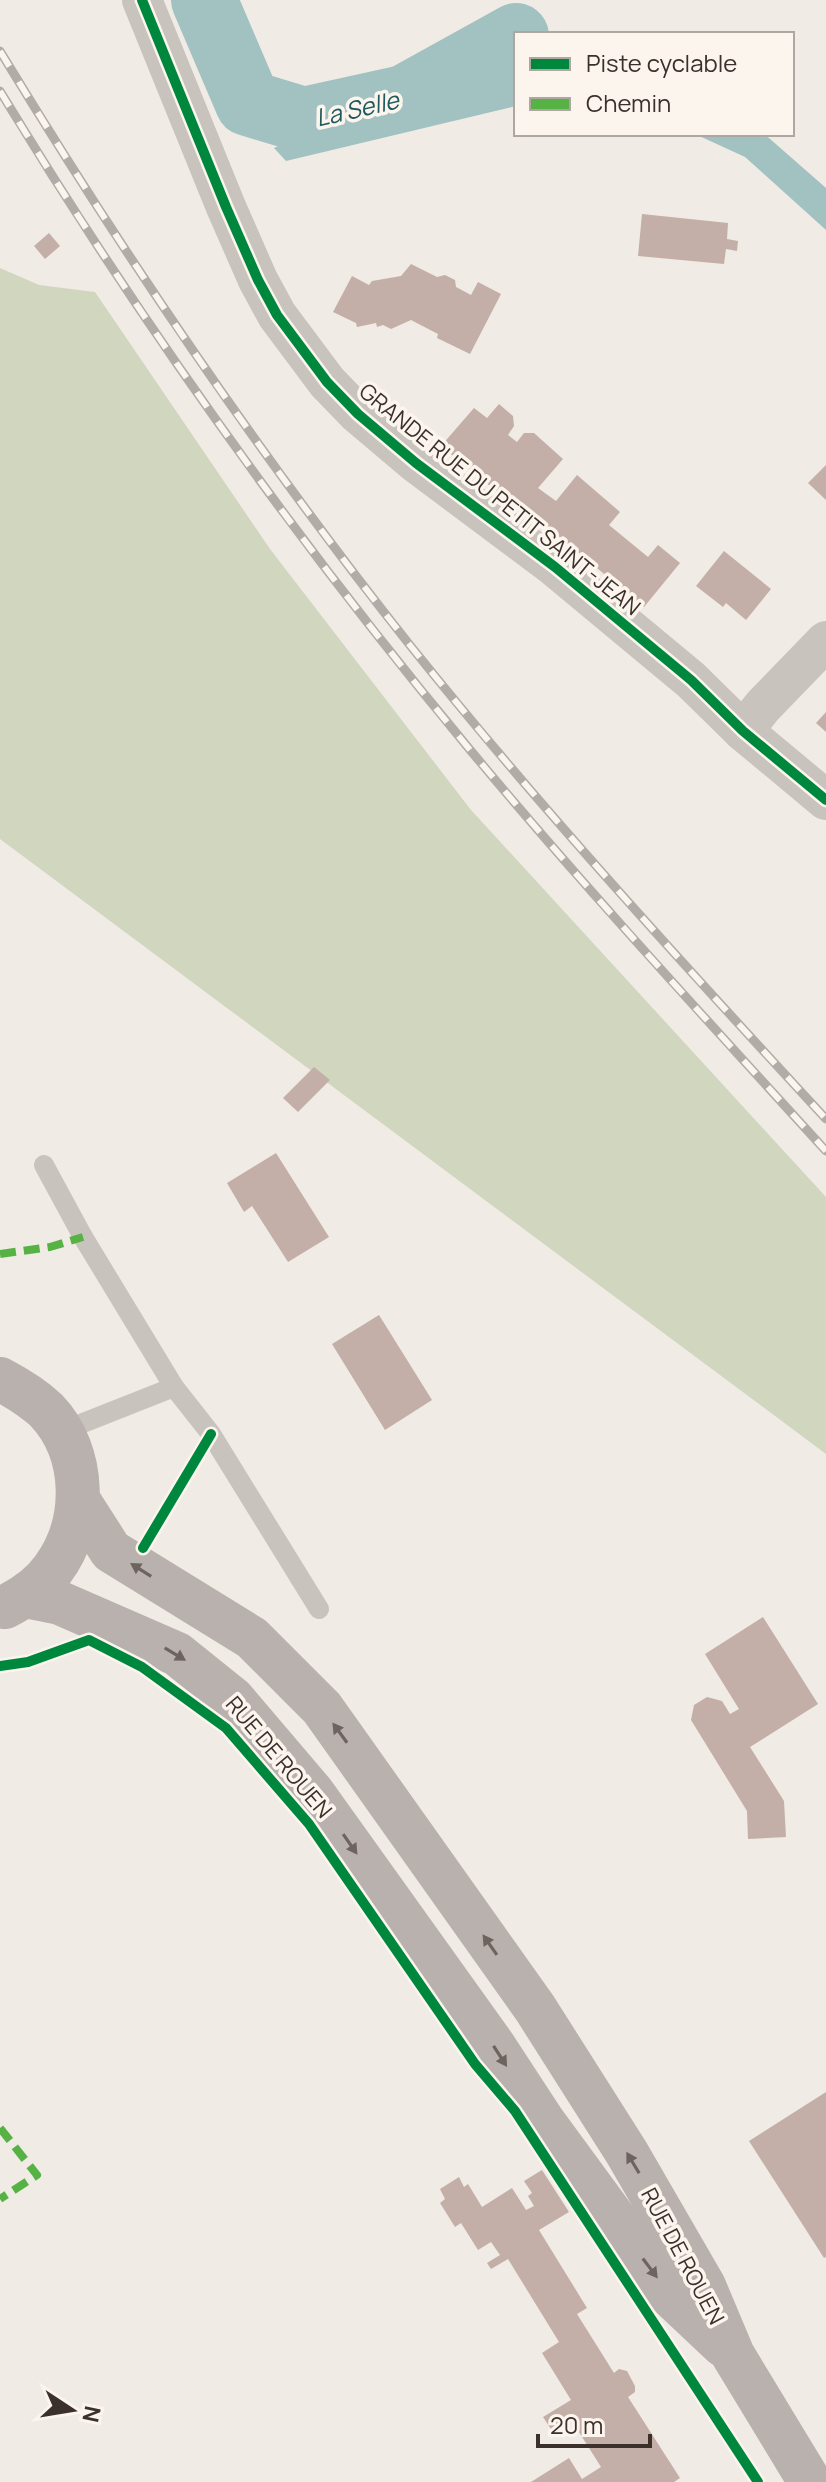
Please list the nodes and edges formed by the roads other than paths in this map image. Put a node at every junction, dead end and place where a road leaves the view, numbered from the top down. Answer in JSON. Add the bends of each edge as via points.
{"nodes":[{"id":1,"x":142,"y":0,"type":"edge"},
{"id":2,"x":826,"y":641,"type":"edge"},
{"id":3,"x":743,"y":731,"type":"junction"},
{"id":4,"x":826,"y":800,"type":"edge"},
{"id":5,"x":44,"y":1165,"type":"dead end"},
{"id":6,"x":0,"y":1344,"type":"edge"},
{"id":7,"x":13,"y":1386,"type":"edge"},
{"id":8,"x":174,"y":1387,"type":"junction"},
{"id":9,"x":63,"y":1434,"type":"junction"},
{"id":10,"x":79,"y":1501,"type":"junction"},
{"id":11,"x":12,"y":1603,"type":"edge"},
{"id":12,"x":319,"y":1609,"type":"dead end"},
{"id":13,"x":733,"y":2355,"type":"junction"},
{"id":14,"x":810,"y":2482,"type":"edge"}],
"edges":[{"from":1,"to":3,"type":"street","name":"GRANDE RUE DU PETIT SAINT-JEAN","via":[[258,280],[327,382],[416,463],[555,567],[691,680]]},
{"from":2,"to":3,"type":"street"},
{"from":3,"to":4,"type":"street","name":"GRANDE RUE DU PETIT SAINT-JEAN"},
{"from":5,"to":8,"type":"lane"},
{"from":6,"to":7,"type":"main road"},
{"from":7,"to":9,"type":"main road","via":[[47,1412]]},
{"from":8,"to":9,"type":"lane"},
{"from":8,"to":12,"type":"lane","via":[[211,1434]]},
{"from":9,"to":10,"type":"main road","via":[[75,1466]]},
{"from":10,"to":11,"type":"main road","via":[[71,1537],[52,1570]]},
{"from":13,"to":10,"type":"main road","name":"RUE DE ROUEN","one_way":true,"via":[[704,2286],[535,2008],[322,1708],[252,1638],[111,1551]]},
{"from":11,"to":13,"type":"main road","name":"RUE DE ROUEN","one_way":true,"via":[[60,1603],[177,1654],[233,1699],[313,1793],[672,2297]]},
{"from":13,"to":14,"type":"main road"}]}
